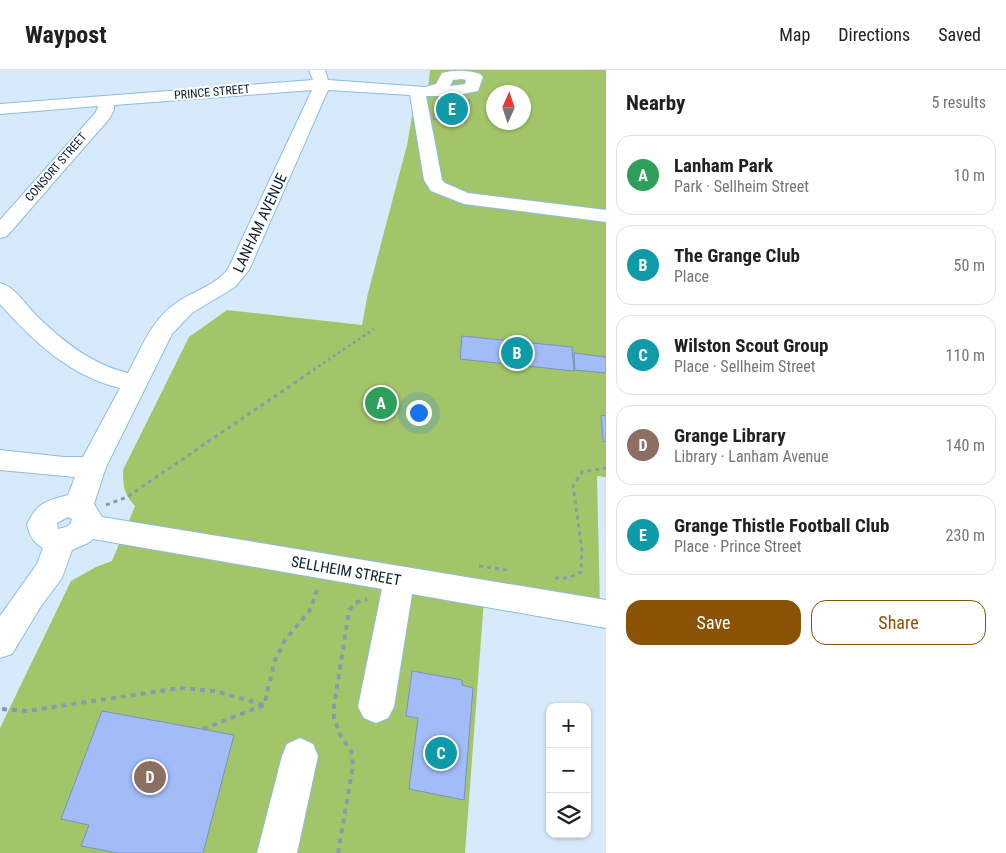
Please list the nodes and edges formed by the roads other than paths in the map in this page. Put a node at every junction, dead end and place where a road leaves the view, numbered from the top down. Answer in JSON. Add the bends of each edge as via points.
{"nodes":[{"id":1,"x":319,"y":77,"type":"edge"},
{"id":2,"x":106,"y":100,"type":"junction"},
{"id":3,"x":0,"y":109,"type":"edge"},
{"id":4,"x":606,"y":216,"type":"edge"},
{"id":5,"x":0,"y":232,"type":"edge"},
{"id":6,"x":0,"y":290,"type":"edge"},
{"id":7,"x":134,"y":383,"type":"junction"},
{"id":8,"x":0,"y":460,"type":"edge"},
{"id":9,"x":92,"y":467,"type":"junction"},
{"id":10,"x":77,"y":522,"type":"junction"},
{"id":11,"x":399,"y":580,"type":"junction"},
{"id":12,"x":606,"y":614,"type":"edge"},
{"id":13,"x":0,"y":644,"type":"edge"},
{"id":14,"x":376,"y":706,"type":"dead end"},
{"id":15,"x":300,"y":756,"type":"dead end"},
{"id":16,"x":277,"y":853,"type":"edge"}],
"edges":[{"from":1,"to":2,"type":"street","name":"PRINCE STREET","via":[[286,85]]},
{"from":1,"to":4,"type":"street","name":"PRINCE STREET","via":[[346,84],[420,92],[433,180],[438,187],[464,198]]},
{"from":1,"to":7,"type":"street","name":"LANHAM AVENUE","via":[[312,111],[233,279],[173,316]]},
{"from":2,"to":3,"type":"street","name":"PRINCE STREET"},
{"from":2,"to":5,"type":"street","name":"CONSORT STREET","via":[[103,115]]},
{"from":6,"to":7,"type":"street","via":[[17,310],[84,367]]},
{"from":7,"to":9,"type":"street","name":"LANHAM AVENUE"},
{"from":8,"to":9,"type":"street"},
{"from":9,"to":10,"type":"street","name":"LANHAM AVENUE"},
{"from":10,"to":11,"type":"street","name":"SELLHEIM STREET"},
{"from":10,"to":13,"type":"street","name":"LANHAM AVENUE","via":[[51,569]]},
{"from":11,"to":12,"type":"street","name":"SELLHEIM STREET"},
{"from":11,"to":14,"type":"street"},
{"from":15,"to":16,"type":"street"}]}
